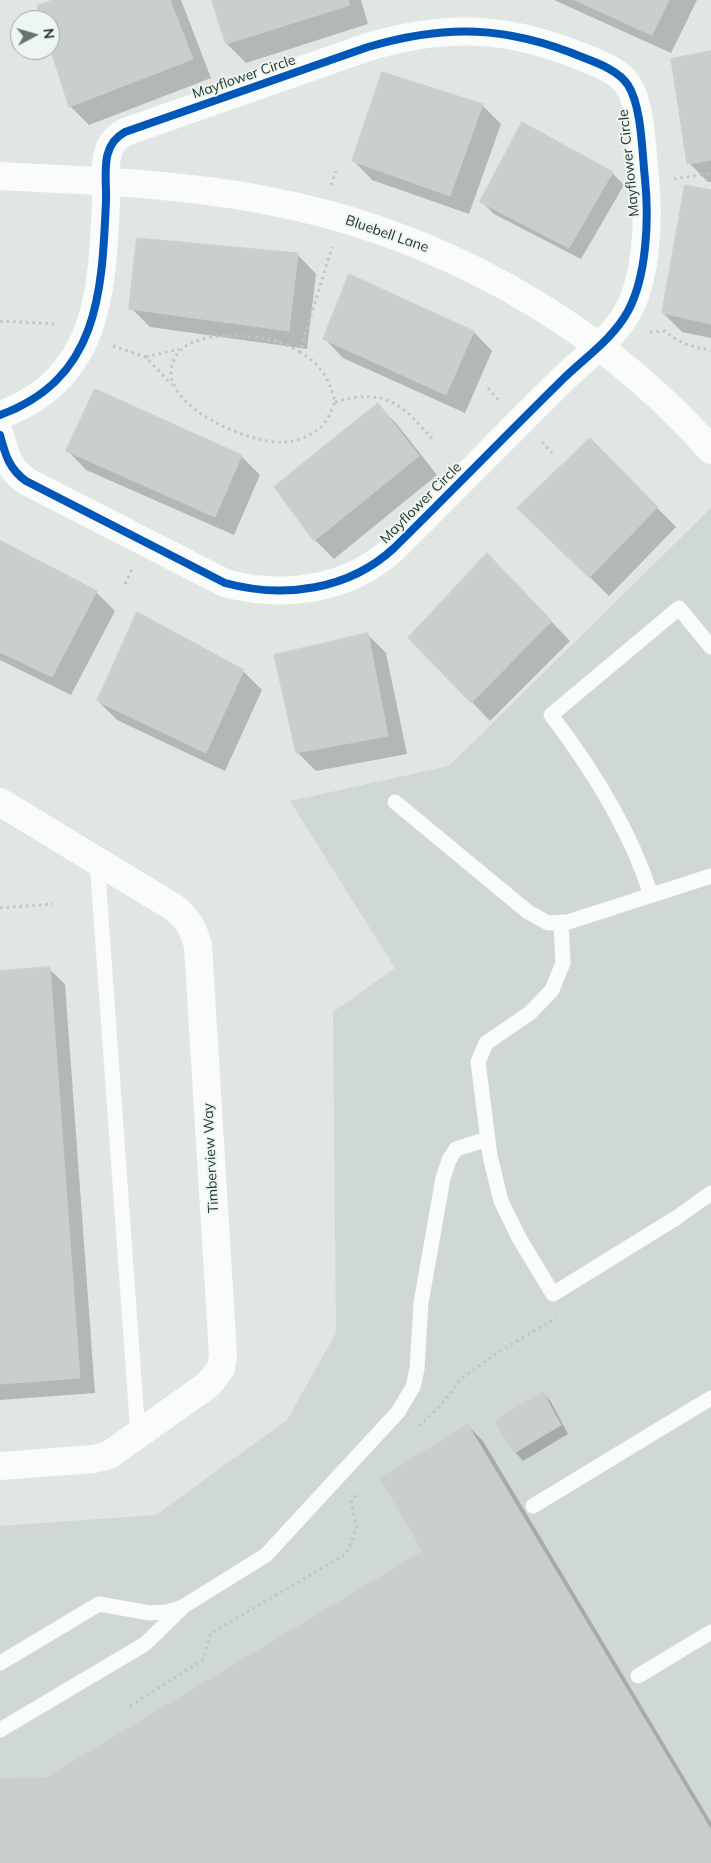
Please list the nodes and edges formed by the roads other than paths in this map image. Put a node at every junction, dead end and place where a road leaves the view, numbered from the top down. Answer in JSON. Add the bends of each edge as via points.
{"nodes":[{"id":1,"x":0,"y":176,"type":"edge"},
{"id":2,"x":106,"y":182,"type":"junction"},
{"id":3,"x":597,"y":346,"type":"junction"},
{"id":4,"x":0,"y":415,"type":"edge"},
{"id":5,"x":0,"y":435,"type":"edge"},
{"id":6,"x":711,"y":450,"type":"edge"},
{"id":7,"x":711,"y":648,"type":"edge"},
{"id":8,"x":0,"y":802,"type":"edge"},
{"id":9,"x":395,"y":802,"type":"dead end"},
{"id":10,"x":97,"y":861,"type":"junction"},
{"id":11,"x":711,"y":876,"type":"edge"},
{"id":12,"x":651,"y":895,"type":"junction"},
{"id":13,"x":561,"y":924,"type":"junction"},
{"id":14,"x":487,"y":1139,"type":"junction"},
{"id":15,"x":711,"y":1193,"type":"edge"},
{"id":16,"x":711,"y":1398,"type":"edge"},
{"id":17,"x":138,"y":1435,"type":"junction"},
{"id":18,"x":0,"y":1466,"type":"edge"},
{"id":19,"x":532,"y":1506,"type":"dead end"},
{"id":20,"x":184,"y":1606,"type":"junction"},
{"id":21,"x":711,"y":1632,"type":"edge"},
{"id":22,"x":0,"y":1663,"type":"edge"},
{"id":23,"x":638,"y":1676,"type":"dead end"},
{"id":24,"x":0,"y":1730,"type":"edge"}],
"edges":[{"from":1,"to":2,"type":"street","name":"Bluebell Lane"},
{"from":2,"to":3,"type":"street","name":"Bluebell Lane","via":[[258,198],[374,228],[434,251],[485,276],[536,304]]},
{"from":2,"to":3,"type":"street","name":"Mayflower Circle","via":[[107,154],[114,141],[125,132],[368,47],[414,35],[462,31],[514,34],[551,45],[618,75],[630,89],[637,110],[648,210],[645,246],[632,304],[614,331]]},
{"from":2,"to":4,"type":"street","name":"Mayflower Circle","via":[[97,303],[85,341],[72,364],[55,383],[26,404]]},
{"from":3,"to":5,"type":"street","name":"Mayflower Circle","via":[[387,554],[352,575],[312,588],[262,590],[208,576],[26,481],[14,472],[7,460]]},
{"from":3,"to":6,"type":"street","name":"Bluebell Lane","via":[[661,398]]},
{"from":7,"to":12,"type":"lane","via":[[679,608],[551,715],[582,755],[605,794],[638,858]]},
{"from":8,"to":10,"type":"street","name":"Timberview Way"},
{"from":9,"to":13,"type":"lane","via":[[534,917]]},
{"from":10,"to":17,"type":"lane"},
{"from":10,"to":17,"type":"street","name":"Timberview Way","via":[[179,911],[194,930],[198,946],[222,1361],[221,1368],[209,1384]]},
{"from":11,"to":12,"type":"lane"},
{"from":12,"to":13,"type":"lane"},
{"from":13,"to":14,"type":"lane","via":[[563,963],[552,990],[530,1013],[486,1043],[479,1055]]},
{"from":14,"to":15,"type":"lane","via":[[506,1213],[553,1294]]},
{"from":14,"to":20,"type":"lane","via":[[456,1149],[445,1169],[421,1303],[417,1369],[413,1387],[404,1403],[271,1552]]},
{"from":16,"to":19,"type":"lane"},
{"from":17,"to":18,"type":"street","name":"Timberview Way","via":[[102,1458]]},
{"from":20,"to":22,"type":"lane","via":[[150,1613],[99,1604]]},
{"from":20,"to":24,"type":"lane","via":[[145,1644]]},
{"from":21,"to":23,"type":"lane"}]}
